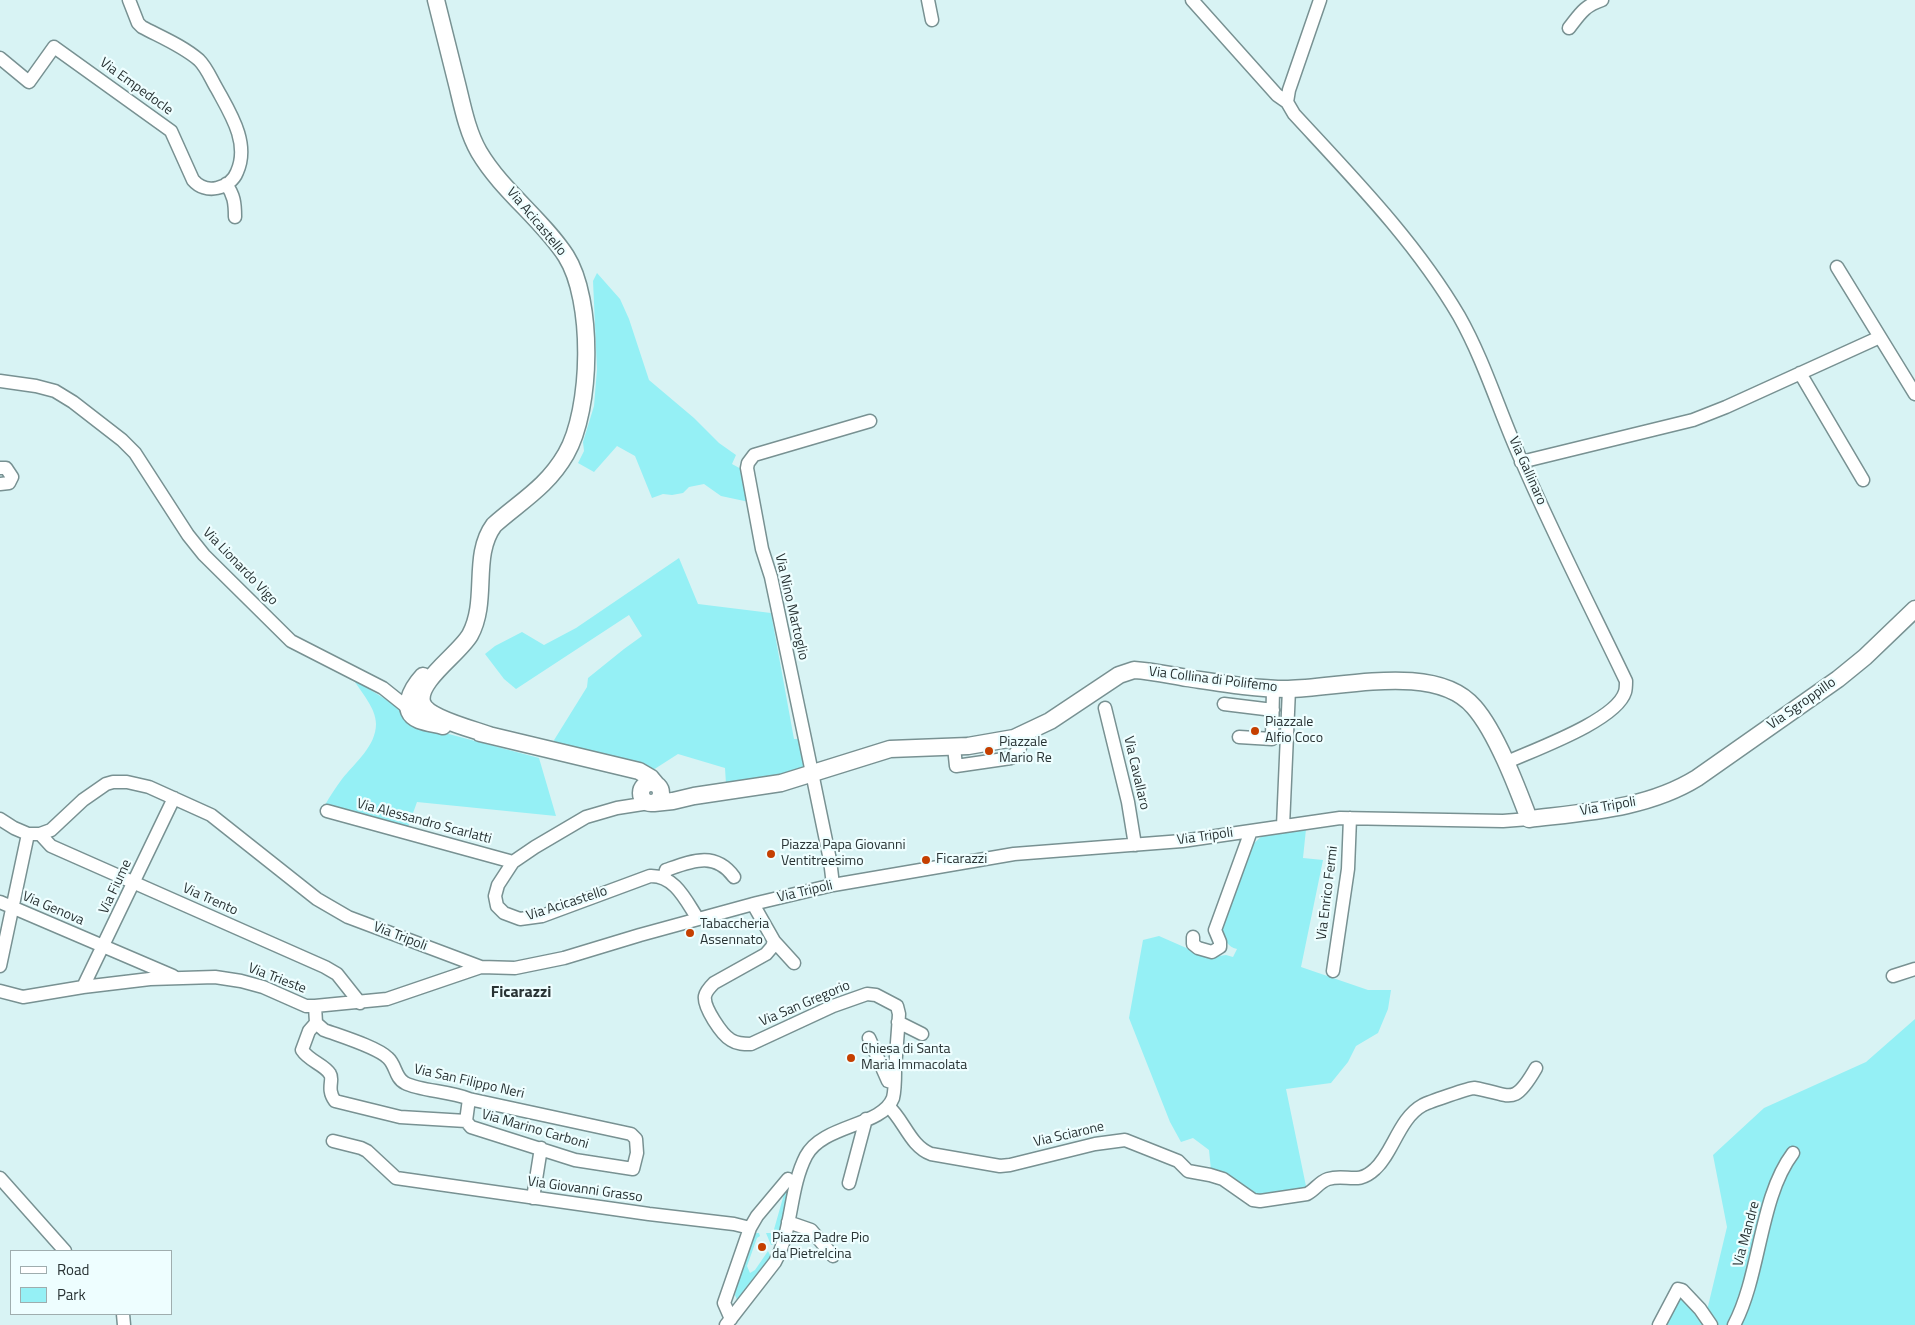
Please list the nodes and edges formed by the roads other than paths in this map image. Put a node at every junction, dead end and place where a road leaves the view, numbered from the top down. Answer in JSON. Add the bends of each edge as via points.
{"nodes":[{"id":1,"x":129,"y":0,"type":"edge"},
{"id":2,"x":436,"y":0,"type":"edge"},
{"id":3,"x":928,"y":0,"type":"edge"},
{"id":4,"x":1192,"y":0,"type":"edge"},
{"id":5,"x":1320,"y":0,"type":"edge"},
{"id":6,"x":1602,"y":0,"type":"edge"},
{"id":7,"x":932,"y":20,"type":"dead end"},
{"id":8,"x":1569,"y":28,"type":"dead end"},
{"id":9,"x":0,"y":58,"type":"edge"},
{"id":10,"x":1287,"y":102,"type":"junction"},
{"id":11,"x":226,"y":184,"type":"junction"},
{"id":12,"x":235,"y":216,"type":"dead end"},
{"id":13,"x":1837,"y":267,"type":"dead end"},
{"id":14,"x":1880,"y":337,"type":"junction"},
{"id":15,"x":1800,"y":373,"type":"junction"},
{"id":16,"x":0,"y":381,"type":"edge"},
{"id":17,"x":1915,"y":394,"type":"edge"},
{"id":18,"x":870,"y":421,"type":"dead end"},
{"id":19,"x":1521,"y":462,"type":"junction"},
{"id":20,"x":0,"y":468,"type":"edge"},
{"id":21,"x":1863,"y":480,"type":"dead end"},
{"id":22,"x":0,"y":484,"type":"edge"},
{"id":23,"x":1915,"y":609,"type":"edge"},
{"id":24,"x":456,"y":654,"type":"junction"},
{"id":25,"x":1281,"y":689,"type":"junction"},
{"id":26,"x":409,"y":702,"type":"junction"},
{"id":27,"x":1224,"y":704,"type":"dead end"},
{"id":28,"x":1105,"y":708,"type":"dead end"},
{"id":29,"x":1273,"y":710,"type":"junction"},
{"id":30,"x":471,"y":728,"type":"junction"},
{"id":31,"x":489,"y":735,"type":"junction"},
{"id":32,"x":1239,"y":737,"type":"dead end"},
{"id":33,"x":1505,"y":763,"type":"junction"},
{"id":34,"x":811,"y":774,"type":"junction"},
{"id":35,"x":1681,"y":788,"type":"joint"},
{"id":36,"x":653,"y":793,"type":"junction"},
{"id":37,"x":174,"y":798,"type":"junction"},
{"id":38,"x":326,"y":811,"type":"dead end"},
{"id":39,"x":1350,"y":818,"type":"junction"},
{"id":40,"x":1530,"y":818,"type":"junction"},
{"id":41,"x":0,"y":819,"type":"edge"},
{"id":42,"x":1283,"y":826,"type":"junction"},
{"id":43,"x":1251,"y":831,"type":"junction"},
{"id":44,"x":34,"y":834,"type":"junction"},
{"id":45,"x":1135,"y":845,"type":"junction"},
{"id":46,"x":513,"y":862,"type":"junction"},
{"id":47,"x":734,"y":877,"type":"dead end"},
{"id":48,"x":664,"y":878,"type":"junction"},
{"id":49,"x":135,"y":883,"type":"junction"},
{"id":50,"x":833,"y":885,"type":"junction"},
{"id":51,"x":753,"y":904,"type":"junction"},
{"id":52,"x":6,"y":905,"type":"edge"},
{"id":53,"x":698,"y":919,"type":"junction"},
{"id":54,"x":1193,"y":937,"type":"dead end"},
{"id":55,"x":774,"y":941,"type":"junction"},
{"id":56,"x":104,"y":946,"type":"junction"},
{"id":57,"x":794,"y":963,"type":"dead end"},
{"id":58,"x":0,"y":966,"type":"edge"},
{"id":59,"x":481,"y":967,"type":"junction"},
{"id":60,"x":1915,"y":969,"type":"edge"},
{"id":61,"x":1333,"y":971,"type":"dead end"},
{"id":62,"x":1893,"y":976,"type":"dead end"},
{"id":63,"x":178,"y":978,"type":"junction"},
{"id":64,"x":83,"y":987,"type":"junction"},
{"id":65,"x":0,"y":991,"type":"edge"},
{"id":66,"x":360,"y":1003,"type":"junction"},
{"id":67,"x":315,"y":1006,"type":"junction"},
{"id":68,"x":898,"y":1022,"type":"junction"},
{"id":69,"x":316,"y":1023,"type":"junction"},
{"id":70,"x":922,"y":1034,"type":"dead end"},
{"id":71,"x":869,"y":1038,"type":"dead end"},
{"id":72,"x":1536,"y":1068,"type":"dead end"},
{"id":73,"x":894,"y":1083,"type":"junction"},
{"id":74,"x":469,"y":1099,"type":"junction"},
{"id":75,"x":888,"y":1106,"type":"junction"},
{"id":76,"x":866,"y":1119,"type":"junction"},
{"id":77,"x":466,"y":1121,"type":"junction"},
{"id":78,"x":332,"y":1141,"type":"dead end"},
{"id":79,"x":541,"y":1148,"type":"junction"},
{"id":80,"x":636,"y":1153,"type":"joint"},
{"id":81,"x":1793,"y":1153,"type":"dead end"},
{"id":82,"x":0,"y":1178,"type":"edge"},
{"id":83,"x":788,"y":1179,"type":"dead end"},
{"id":84,"x":849,"y":1183,"type":"dead end"},
{"id":85,"x":533,"y":1198,"type":"junction"},
{"id":86,"x":788,"y":1222,"type":"junction"},
{"id":87,"x":750,"y":1228,"type":"junction"},
{"id":88,"x":64,"y":1250,"type":"edge"},
{"id":89,"x":833,"y":1256,"type":"dead end"},
{"id":90,"x":729,"y":1322,"type":"edge"},
{"id":91,"x":1659,"y":1325,"type":"edge"},
{"id":92,"x":1710,"y":1325,"type":"edge"},
{"id":93,"x":1734,"y":1325,"type":"edge"}],
"edges":[{"from":1,"to":11,"type":"street","via":[[142,28],[181,47],[199,60],[230,114],[240,138],[241,156],[235,177]]},
{"from":2,"to":24,"type":"main road","name":"Via Acicastello","via":[[467,124],[479,151],[566,257],[582,294],[586,332],[580,408],[572,442],[546,480],[494,525],[486,537],[479,608],[470,635]]},
{"from":3,"to":7,"type":"street"},
{"from":4,"to":10,"type":"street","name":"Via Gallinaro","via":[[1277,95]]},
{"from":5,"to":10,"type":"street"},
{"from":6,"to":8,"type":"street","via":[[1583,9]]},
{"from":9,"to":11,"type":"street","name":"Via Empedocle","via":[[29,82],[54,47],[171,131],[197,185],[217,188]]},
{"from":10,"to":19,"type":"street","name":"Via Gallinaro","via":[[1294,114],[1405,239],[1441,287],[1472,341]]},
{"from":11,"to":12,"type":"street","via":[[233,194]]},
{"from":13,"to":14,"type":"street"},
{"from":14,"to":15,"type":"street"},
{"from":14,"to":17,"type":"street"},
{"from":15,"to":19,"type":"street","via":[[1693,420]]},
{"from":15,"to":21,"type":"street"},
{"from":16,"to":26,"type":"street","name":"Via Lionardo Vigo","via":[[55,391],[122,440],[135,453],[204,555],[291,641]]},
{"from":18,"to":34,"type":"street","name":"Via Nino Martoglio","via":[[754,455],[747,468]]},
{"from":19,"to":33,"type":"street","name":"Via Gallinaro","via":[[1626,680],[1625,693],[1598,721]]},
{"from":20,"to":22,"type":"street","via":[[6,468],[12,477],[8,483]]},
{"from":23,"to":35,"type":"main road","name":"Via Sgroppillo","via":[[1865,658],[1838,679]]},
{"from":24,"to":26,"type":"main road","via":[[425,674],[413,688]]},
{"from":24,"to":30,"type":"main road","via":[[427,682],[422,701],[433,715]]},
{"from":25,"to":29,"type":"street"},
{"from":25,"to":33,"type":"main road","name":"Via Collina di Polifemo","via":[[1402,681],[1441,685],[1473,705]]},
{"from":25,"to":34,"type":"main road","name":"Via Collina di Polifemo","via":[[1134,670],[1119,675],[1050,721],[1021,736],[954,747],[890,749]]},
{"from":25,"to":42,"type":"street"},
{"from":26,"to":30,"type":"street","via":[[413,698],[421,714],[428,718]]},
{"from":26,"to":31,"type":"main road","via":[[410,714],[420,721]]},
{"from":27,"to":29,"type":"street"},
{"from":28,"to":45,"type":"street","name":"Via Cavallaro"},
{"from":29,"to":32,"type":"street","via":[[1272,739]]},
{"from":30,"to":31,"type":"main road"},
{"from":31,"to":36,"type":"main road","via":[[644,773]]},
{"from":33,"to":40,"type":"main road"},
{"from":34,"to":36,"type":"main road","name":"Via Collina di Polifemo","via":[[781,783],[694,796]]},
{"from":34,"to":50,"type":"street","name":"Via Nino Martoglio"},
{"from":35,"to":40,"type":"main road","name":"Via Tripoli","via":[[1603,810]]},
{"from":36,"to":46,"type":"street","name":"Via Acicastello","via":[[586,816]]},
{"from":37,"to":44,"type":"street","name":"Via Tripoli","via":[[127,782],[113,782],[83,800],[51,830]]},
{"from":37,"to":49,"type":"street","name":"Via Fiume"},
{"from":37,"to":59,"type":"street","name":"Via Tripoli","via":[[210,815],[348,917]]},
{"from":38,"to":46,"type":"street","name":"Via Alessandro Scarlatti"},
{"from":39,"to":40,"type":"street","name":"Via Tripoli","via":[[1503,821]]},
{"from":39,"to":42,"type":"street","name":"Via Tripoli"},
{"from":39,"to":61,"type":"street","name":"Via Enrico Fermi","via":[[1348,869]]},
{"from":41,"to":44,"type":"street","via":[[14,828]]},
{"from":42,"to":43,"type":"street","name":"Via Tripoli"},
{"from":43,"to":45,"type":"street","name":"Via Tripoli"},
{"from":43,"to":54,"type":"street","via":[[1215,930],[1220,947],[1212,952],[1205,950],[1193,944]]},
{"from":44,"to":49,"type":"street","name":"Via Trento","via":[[52,846]]},
{"from":44,"to":52,"type":"street"},
{"from":45,"to":50,"type":"street","name":"Via Tripoli","via":[[1014,854]]},
{"from":46,"to":48,"type":"street","name":"Via Acicastello","via":[[495,896],[497,906],[504,914],[520,919],[542,916],[650,876]]},
{"from":47,"to":48,"type":"street","via":[[727,867],[717,862],[700,860],[666,870]]},
{"from":48,"to":53,"type":"street","via":[[678,889]]},
{"from":49,"to":56,"type":"street","name":"Via Fiume"},
{"from":49,"to":66,"type":"street","name":"Via Trento","via":[[325,967],[337,974]]},
{"from":50,"to":51,"type":"street","name":"Via Tripoli"},
{"from":51,"to":53,"type":"street","name":"Via Tripoli"},
{"from":51,"to":55,"type":"street"},
{"from":52,"to":56,"type":"street","name":"Via Genova"},
{"from":52,"to":58,"type":"street"},
{"from":53,"to":59,"type":"street","name":"Via Tripoli","via":[[564,958],[516,968]]},
{"from":55,"to":57,"type":"street"},
{"from":55,"to":68,"type":"street","name":"Via San Gregorio","via":[[766,954],[708,989],[706,1005],[729,1040],[751,1044],[867,994],[897,1006]]},
{"from":56,"to":63,"type":"street","name":"Via Genova"},
{"from":56,"to":64,"type":"street","name":"Via Fiume"},
{"from":59,"to":66,"type":"street","name":"Via Trieste","via":[[387,999]]},
{"from":60,"to":62,"type":"street"},
{"from":63,"to":64,"type":"street","name":"Via Trieste"},
{"from":63,"to":67,"type":"street","name":"Via Trieste","via":[[214,977],[241,981],[306,1006]]},
{"from":64,"to":65,"type":"street","name":"Via Trieste","via":[[23,998]]},
{"from":66,"to":67,"type":"street","name":"Via Trieste"},
{"from":67,"to":69,"type":"street"},
{"from":68,"to":70,"type":"street"},
{"from":68,"to":73,"type":"street","name":"Via San Gregorio"},
{"from":69,"to":74,"type":"street","name":"Via San Filippo Neri","via":[[324,1030],[380,1052],[393,1064],[399,1080],[407,1084]]},
{"from":69,"to":77,"type":"street","via":[[309,1031],[302,1050],[307,1058],[330,1072],[329,1085],[335,1101],[400,1116]]},
{"from":71,"to":73,"type":"street","via":[[888,1082]]},
{"from":72,"to":75,"type":"street","name":"Via Sciarone","via":[[1518,1093],[1510,1096],[1472,1088],[1422,1105],[1401,1129],[1377,1168],[1367,1176],[1327,1179],[1307,1194],[1260,1201],[1244,1195],[1223,1180],[1188,1171],[1178,1162],[1125,1140],[1000,1166],[931,1154],[918,1146]]},
{"from":73,"to":75,"type":"street","name":"Via San Gregorio","via":[[893,1097]]},
{"from":74,"to":77,"type":"street","name":"Via Marino Carboni"},
{"from":74,"to":80,"type":"street","name":"Via San Filippo Neri","via":[[631,1134],[636,1140]]},
{"from":75,"to":76,"type":"street"},
{"from":76,"to":84,"type":"street"},
{"from":76,"to":86,"type":"street","via":[[823,1137],[810,1149],[796,1183]]},
{"from":77,"to":79,"type":"street","name":"Via Marino Carboni","via":[[471,1127]]},
{"from":78,"to":85,"type":"street","name":"Via Giovanni Grasso","via":[[367,1151],[396,1178]]},
{"from":79,"to":80,"type":"street","name":"Via Marino Carboni","via":[[575,1160],[633,1169]]},
{"from":79,"to":85,"type":"street"},
{"from":81,"to":93,"type":"street","name":"Via Mandre","via":[[1778,1182],[1749,1285]]},
{"from":82,"to":88,"type":"street"},
{"from":83,"to":87,"type":"street"},
{"from":85,"to":87,"type":"street","name":"Via Giovanni Grasso"},
{"from":86,"to":89,"type":"street","via":[[811,1230]]},
{"from":86,"to":90,"type":"street","via":[[775,1262]]},
{"from":87,"to":90,"type":"street","via":[[724,1303]]},
{"from":91,"to":92,"type":"street","via":[[1678,1289]]}]}
